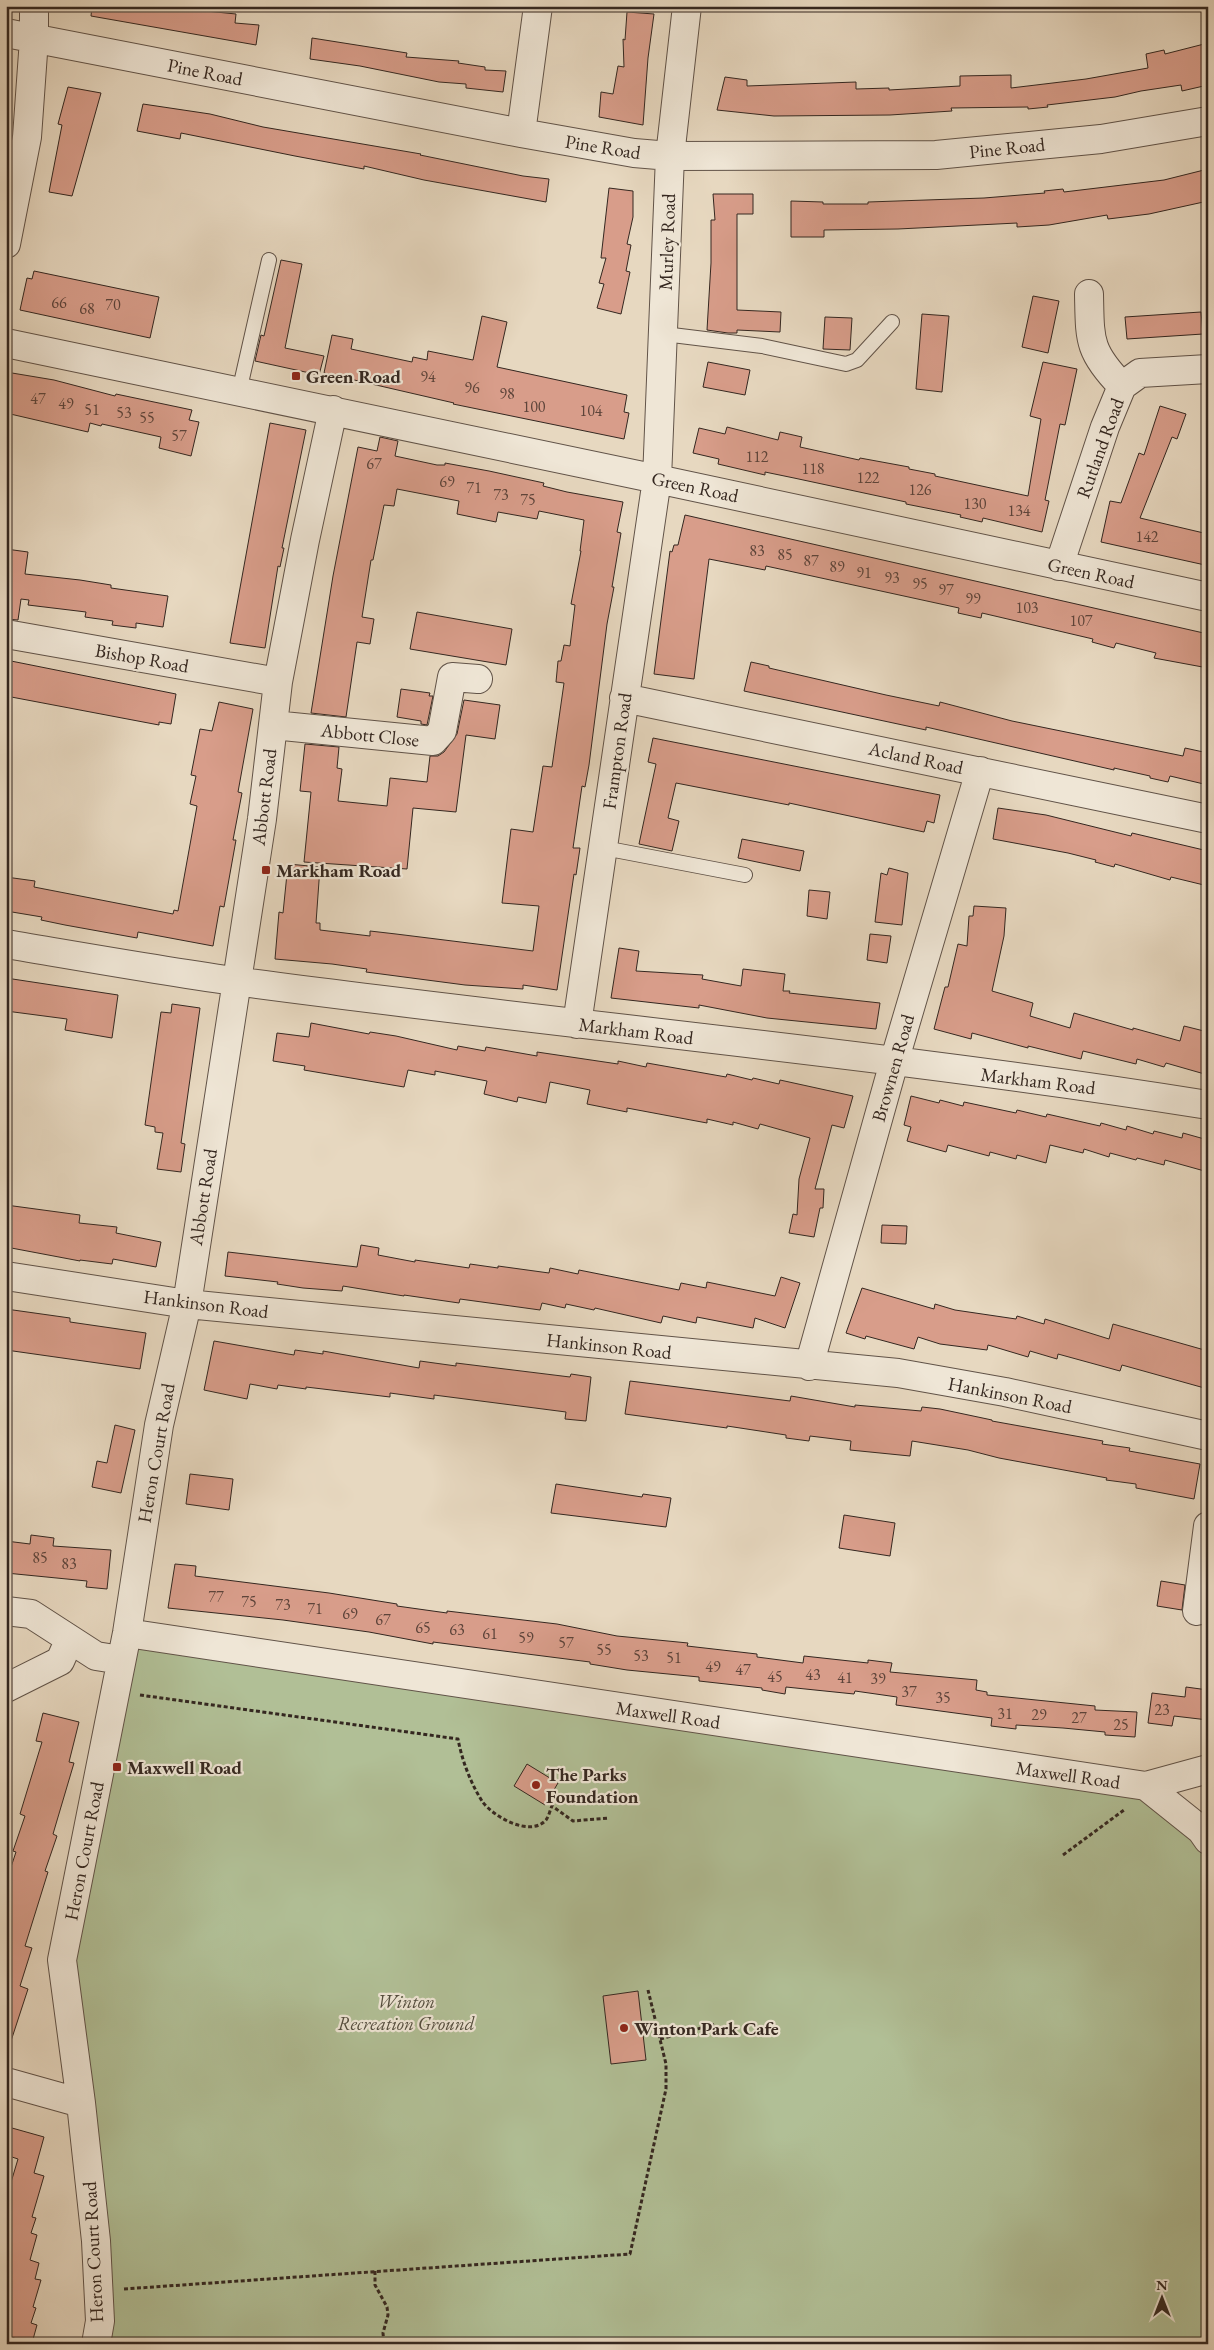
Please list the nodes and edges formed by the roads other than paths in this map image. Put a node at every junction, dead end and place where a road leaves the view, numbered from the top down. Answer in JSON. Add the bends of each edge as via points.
{"nodes":[{"id":1,"x":34,"y":6,"type":"edge"},
{"id":2,"x":538,"y":6,"type":"edge"},
{"id":3,"x":687,"y":6,"type":"edge"},
{"id":4,"x":6,"y":33,"type":"edge"},
{"id":5,"x":34,"y":39,"type":"junction"},
{"id":6,"x":1208,"y":121,"type":"edge"},
{"id":7,"x":521,"y":133,"type":"junction"},
{"id":8,"x":670,"y":156,"type":"junction"},
{"id":9,"x":6,"y":244,"type":"edge"},
{"id":10,"x":269,"y":260,"type":"dead end"},
{"id":11,"x":1089,"y":294,"type":"dead end"},
{"id":12,"x":892,"y":322,"type":"dead end"},
{"id":13,"x":664,"y":334,"type":"junction"},
{"id":14,"x":6,"y":343,"type":"edge"},
{"id":15,"x":1208,"y":369,"type":"edge"},
{"id":16,"x":1122,"y":386,"type":"junction"},
{"id":17,"x":239,"y":392,"type":"junction"},
{"id":18,"x":333,"y":410,"type":"junction"},
{"id":19,"x":657,"y":479,"type":"junction"},
{"id":20,"x":1059,"y":566,"type":"junction"},
{"id":21,"x":1208,"y":597,"type":"edge"},
{"id":22,"x":6,"y":634,"type":"edge"},
{"id":23,"x":478,"y":679,"type":"dead end"},
{"id":24,"x":278,"y":682,"type":"junction"},
{"id":25,"x":624,"y":698,"type":"junction"},
{"id":26,"x":273,"y":724,"type":"junction"},
{"id":27,"x":980,"y":771,"type":"junction"},
{"id":28,"x":1208,"y":819,"type":"edge"},
{"id":29,"x":604,"y":848,"type":"junction"},
{"id":30,"x":745,"y":874,"type":"dead end"},
{"id":31,"x":6,"y":944,"type":"edge"},
{"id":32,"x":237,"y":981,"type":"junction"},
{"id":33,"x":577,"y":1024,"type":"junction"},
{"id":34,"x":894,"y":1062,"type":"junction"},
{"id":35,"x":1208,"y":1105,"type":"edge"},
{"id":36,"x":6,"y":1276,"type":"edge"},
{"id":37,"x":187,"y":1304,"type":"junction"},
{"id":38,"x":809,"y":1366,"type":"junction"},
{"id":39,"x":1208,"y":1436,"type":"edge"},
{"id":40,"x":1208,"y":1526,"type":"edge"},
{"id":41,"x":6,"y":1611,"type":"edge"},
{"id":42,"x":1197,"y":1611,"type":"dead end"},
{"id":43,"x":126,"y":1633,"type":"junction"},
{"id":44,"x":69,"y":1641,"type":"junction"},
{"id":45,"x":121,"y":1660,"type":"junction"},
{"id":46,"x":6,"y":1688,"type":"edge"},
{"id":47,"x":1208,"y":1769,"type":"edge"},
{"id":48,"x":1149,"y":1788,"type":"junction"},
{"id":49,"x":1208,"y":1840,"type":"edge"},
{"id":50,"x":6,"y":2082,"type":"edge"},
{"id":51,"x":81,"y":2103,"type":"junction"},
{"id":52,"x":96,"y":2344,"type":"edge"}],
"edges":[{"from":1,"to":5,"type":"street"},
{"from":2,"to":7,"type":"street"},
{"from":3,"to":8,"type":"street","name":"Murley Road"},
{"from":4,"to":5,"type":"street","name":"Pine Road"},
{"from":5,"to":7,"type":"street","name":"Pine Road"},
{"from":5,"to":9,"type":"street","via":[[27,138]]},
{"from":6,"to":8,"type":"street","name":"Pine Road","via":[[1101,139],[936,155]]},
{"from":7,"to":8,"type":"street","name":"Pine Road","via":[[634,153]]},
{"from":8,"to":13,"type":"street","name":"Murley Road"},
{"from":10,"to":17,"type":"lane"},
{"from":11,"to":16,"type":"street","via":[[1090,336],[1096,355]]},
{"from":12,"to":13,"type":"lane","via":[[857,360],[846,364],[762,346]]},
{"from":13,"to":19,"type":"street","name":"Murley Road"},
{"from":14,"to":17,"type":"street","name":"Green Road"},
{"from":15,"to":16,"type":"street","name":"Rutland Road","via":[[1140,373]]},
{"from":16,"to":20,"type":"street","name":"Rutland Road","via":[[1105,427]]},
{"from":17,"to":18,"type":"street","name":"Green Road"},
{"from":18,"to":19,"type":"street","name":"Green Road"},
{"from":18,"to":24,"type":"street","name":"Abbott Road"},
{"from":19,"to":20,"type":"street","name":"Green Road"},
{"from":19,"to":25,"type":"street","name":"Frampton Road"},
{"from":20,"to":21,"type":"street","name":"Green Road"},
{"from":22,"to":24,"type":"street","name":"Bishop Road"},
{"from":23,"to":26,"type":"street","name":"Abbott Close","via":[[452,677],[442,731],[433,741]]},
{"from":24,"to":26,"type":"street","name":"Abbott Road"},
{"from":25,"to":27,"type":"street","name":"Acland Road"},
{"from":25,"to":29,"type":"street","name":"Frampton Road"},
{"from":26,"to":32,"type":"street","name":"Abbott Road"},
{"from":27,"to":28,"type":"street","name":"Acland Road"},
{"from":27,"to":34,"type":"street","name":"Brownen Road"},
{"from":29,"to":30,"type":"lane"},
{"from":29,"to":33,"type":"street","name":"Frampton Road"},
{"from":31,"to":32,"type":"street","name":"Markham Road"},
{"from":32,"to":33,"type":"street","name":"Markham Road"},
{"from":32,"to":37,"type":"street","name":"Abbott Road"},
{"from":33,"to":34,"type":"street","name":"Markham Road"},
{"from":34,"to":35,"type":"street","name":"Markham Road"},
{"from":34,"to":38,"type":"street","name":"Brownen Road"},
{"from":36,"to":37,"type":"street","name":"Hankinson Road"},
{"from":37,"to":38,"type":"street","name":"Hankinson Road"},
{"from":37,"to":43,"type":"street","name":"Heron Court Road","via":[[159,1424]]},
{"from":38,"to":39,"type":"street","name":"Hankinson Road","via":[[898,1373],[1005,1392]]},
{"from":40,"to":42,"type":"street"},
{"from":41,"to":44,"type":"street","via":[[31,1614]]},
{"from":43,"to":45,"type":"street","name":"Heron Court Road"},
{"from":43,"to":48,"type":"street","name":"Maxwell Road"},
{"from":44,"to":45,"type":"street","via":[[96,1656]]},
{"from":44,"to":46,"type":"street","via":[[60,1661]]},
{"from":45,"to":51,"type":"street","name":"Heron Court Road","via":[[62,1960]]},
{"from":47,"to":48,"type":"street","name":"Maxwell Road"},
{"from":48,"to":49,"type":"street","via":[[1201,1830]]},
{"from":50,"to":51,"type":"street"},
{"from":51,"to":52,"type":"street","name":"Heron Court Road","via":[[96,2241],[100,2321]]}]}
